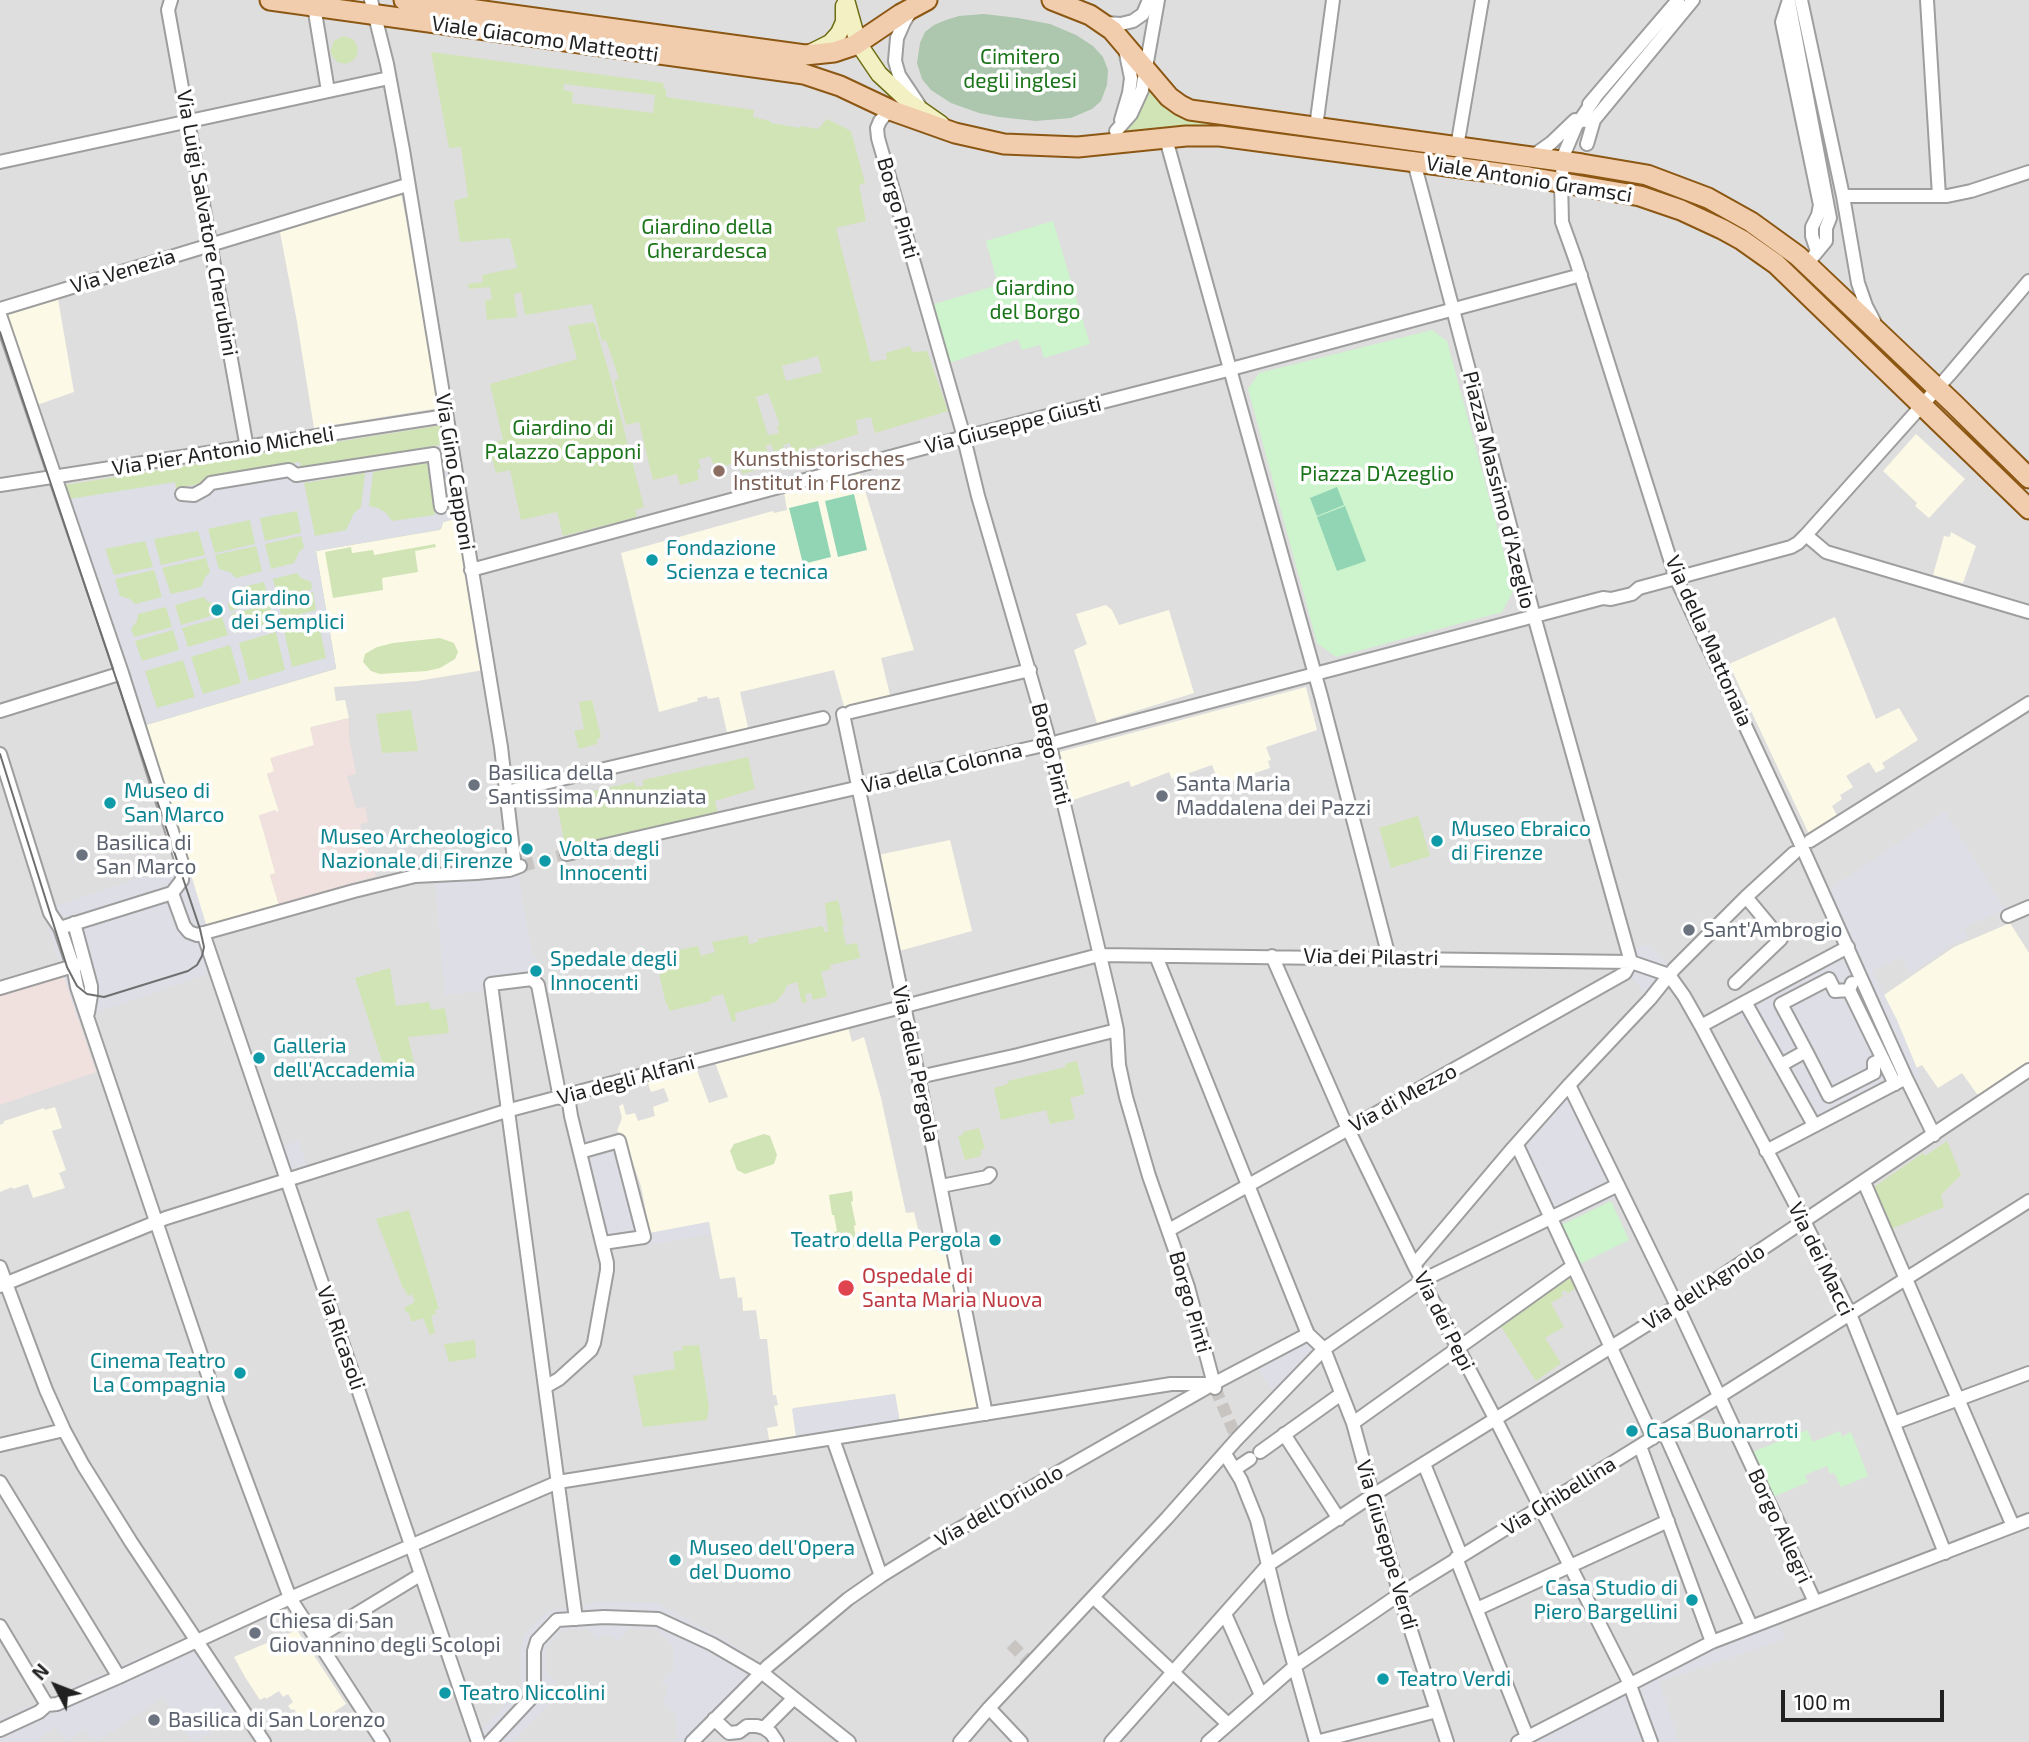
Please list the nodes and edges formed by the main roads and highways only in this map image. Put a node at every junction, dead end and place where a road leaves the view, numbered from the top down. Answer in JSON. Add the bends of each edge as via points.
{"nodes":[{"id":1,"x":270,"y":0,"type":"edge"},
{"id":2,"x":404,"y":0,"type":"edge"},
{"id":3,"x":1052,"y":0,"type":"edge"},
{"id":4,"x":922,"y":3,"type":"edge"},
{"id":5,"x":373,"y":7,"type":"edge"},
{"id":6,"x":955,"y":133,"type":"joint"},
{"id":7,"x":2029,"y":478,"type":"edge"},
{"id":8,"x":2029,"y":509,"type":"edge"}],
"edges":[{"from":1,"to":5,"type":"main road","name":"Viale Giacomo Matteotti"},
{"from":2,"to":4,"type":"main road","name":"Viale Giacomo Matteotti","via":[[811,55],[859,44]]},
{"from":3,"to":7,"type":"main road","name":"Viale Antonio Gramsci","via":[[1102,22],[1169,97],[1185,108],[1647,176],[1731,210],[1812,258],[1883,336]]},
{"from":5,"to":6,"type":"main road","name":"Viale Giacomo Matteotti","via":[[630,51],[804,74]]},
{"from":6,"to":8,"type":"main road","name":"Viale Antonio Gramsci","via":[[1053,148],[1220,136],[1561,181],[1651,199],[1742,240],[1776,264]]}]}
